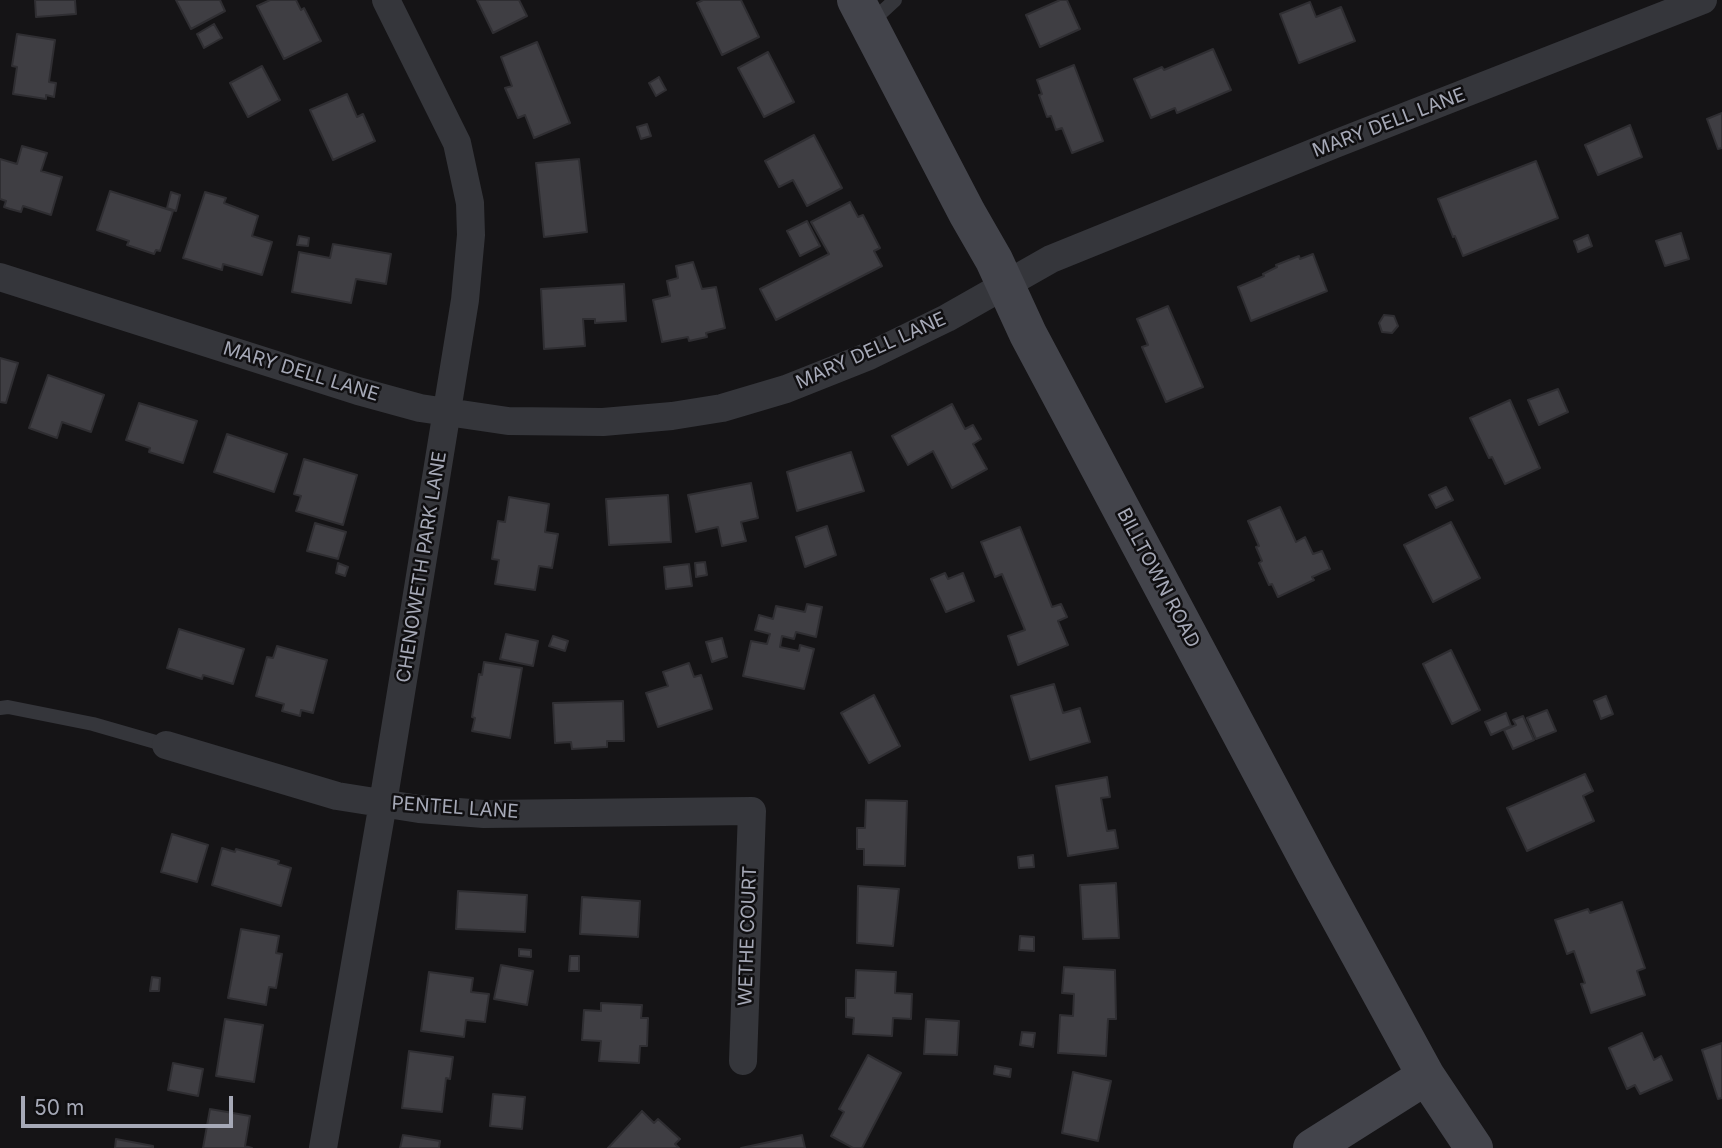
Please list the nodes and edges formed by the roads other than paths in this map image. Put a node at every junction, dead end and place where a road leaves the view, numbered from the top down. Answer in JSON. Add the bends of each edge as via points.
{"nodes":[{"id":1,"x":386,"y":0,"type":"edge"},
{"id":2,"x":1703,"y":0,"type":"edge"},
{"id":3,"x":873,"y":8,"type":"edge"},
{"id":4,"x":0,"y":277,"type":"edge"},
{"id":5,"x":1005,"y":284,"type":"junction"},
{"id":6,"x":447,"y":412,"type":"junction"},
{"id":7,"x":0,"y":708,"type":"edge"},
{"id":8,"x":166,"y":745,"type":"joint"},
{"id":9,"x":383,"y":803,"type":"junction"},
{"id":10,"x":752,"y":811,"type":"joint"},
{"id":11,"x":743,"y":1061,"type":"dead end"},
{"id":12,"x":1426,"y":1076,"type":"junction"},
{"id":13,"x":323,"y":1148,"type":"edge"},
{"id":14,"x":1312,"y":1148,"type":"edge"},
{"id":15,"x":1474,"y":1148,"type":"edge"}],
"edges":[{"from":1,"to":6,"type":"street","name":"CHENOWETH PARK LANE","via":[[457,143],[470,203],[465,300]]},
{"from":2,"to":5,"type":"street","name":"MARY DELL LANE","via":[[1063,254]]},
{"from":3,"to":5,"type":"main road","name":"BILLTOWN ROAD"},
{"from":4,"to":6,"type":"street","name":"MARY DELL LANE","via":[[358,391]]},
{"from":5,"to":6,"type":"street","name":"MARY DELL LANE","via":[[869,356],[722,408],[603,422],[508,421]]},
{"from":5,"to":12,"type":"main road","name":"BILLTOWN ROAD"},
{"from":6,"to":9,"type":"street","name":"CHENOWETH PARK LANE"},
{"from":7,"to":8,"type":"lane","via":[[93,724]]},
{"from":8,"to":9,"type":"street","name":"PENTEL LANE","via":[[337,796]]},
{"from":9,"to":10,"type":"street","name":"PENTEL LANE","via":[[484,814]]},
{"from":9,"to":13,"type":"street","name":"CHENOWETH PARK LANE"},
{"from":10,"to":11,"type":"street","name":"WETHE COURT"},
{"from":12,"to":14,"type":"main road"},
{"from":12,"to":15,"type":"main road","name":"BILLTOWN ROAD"}]}
